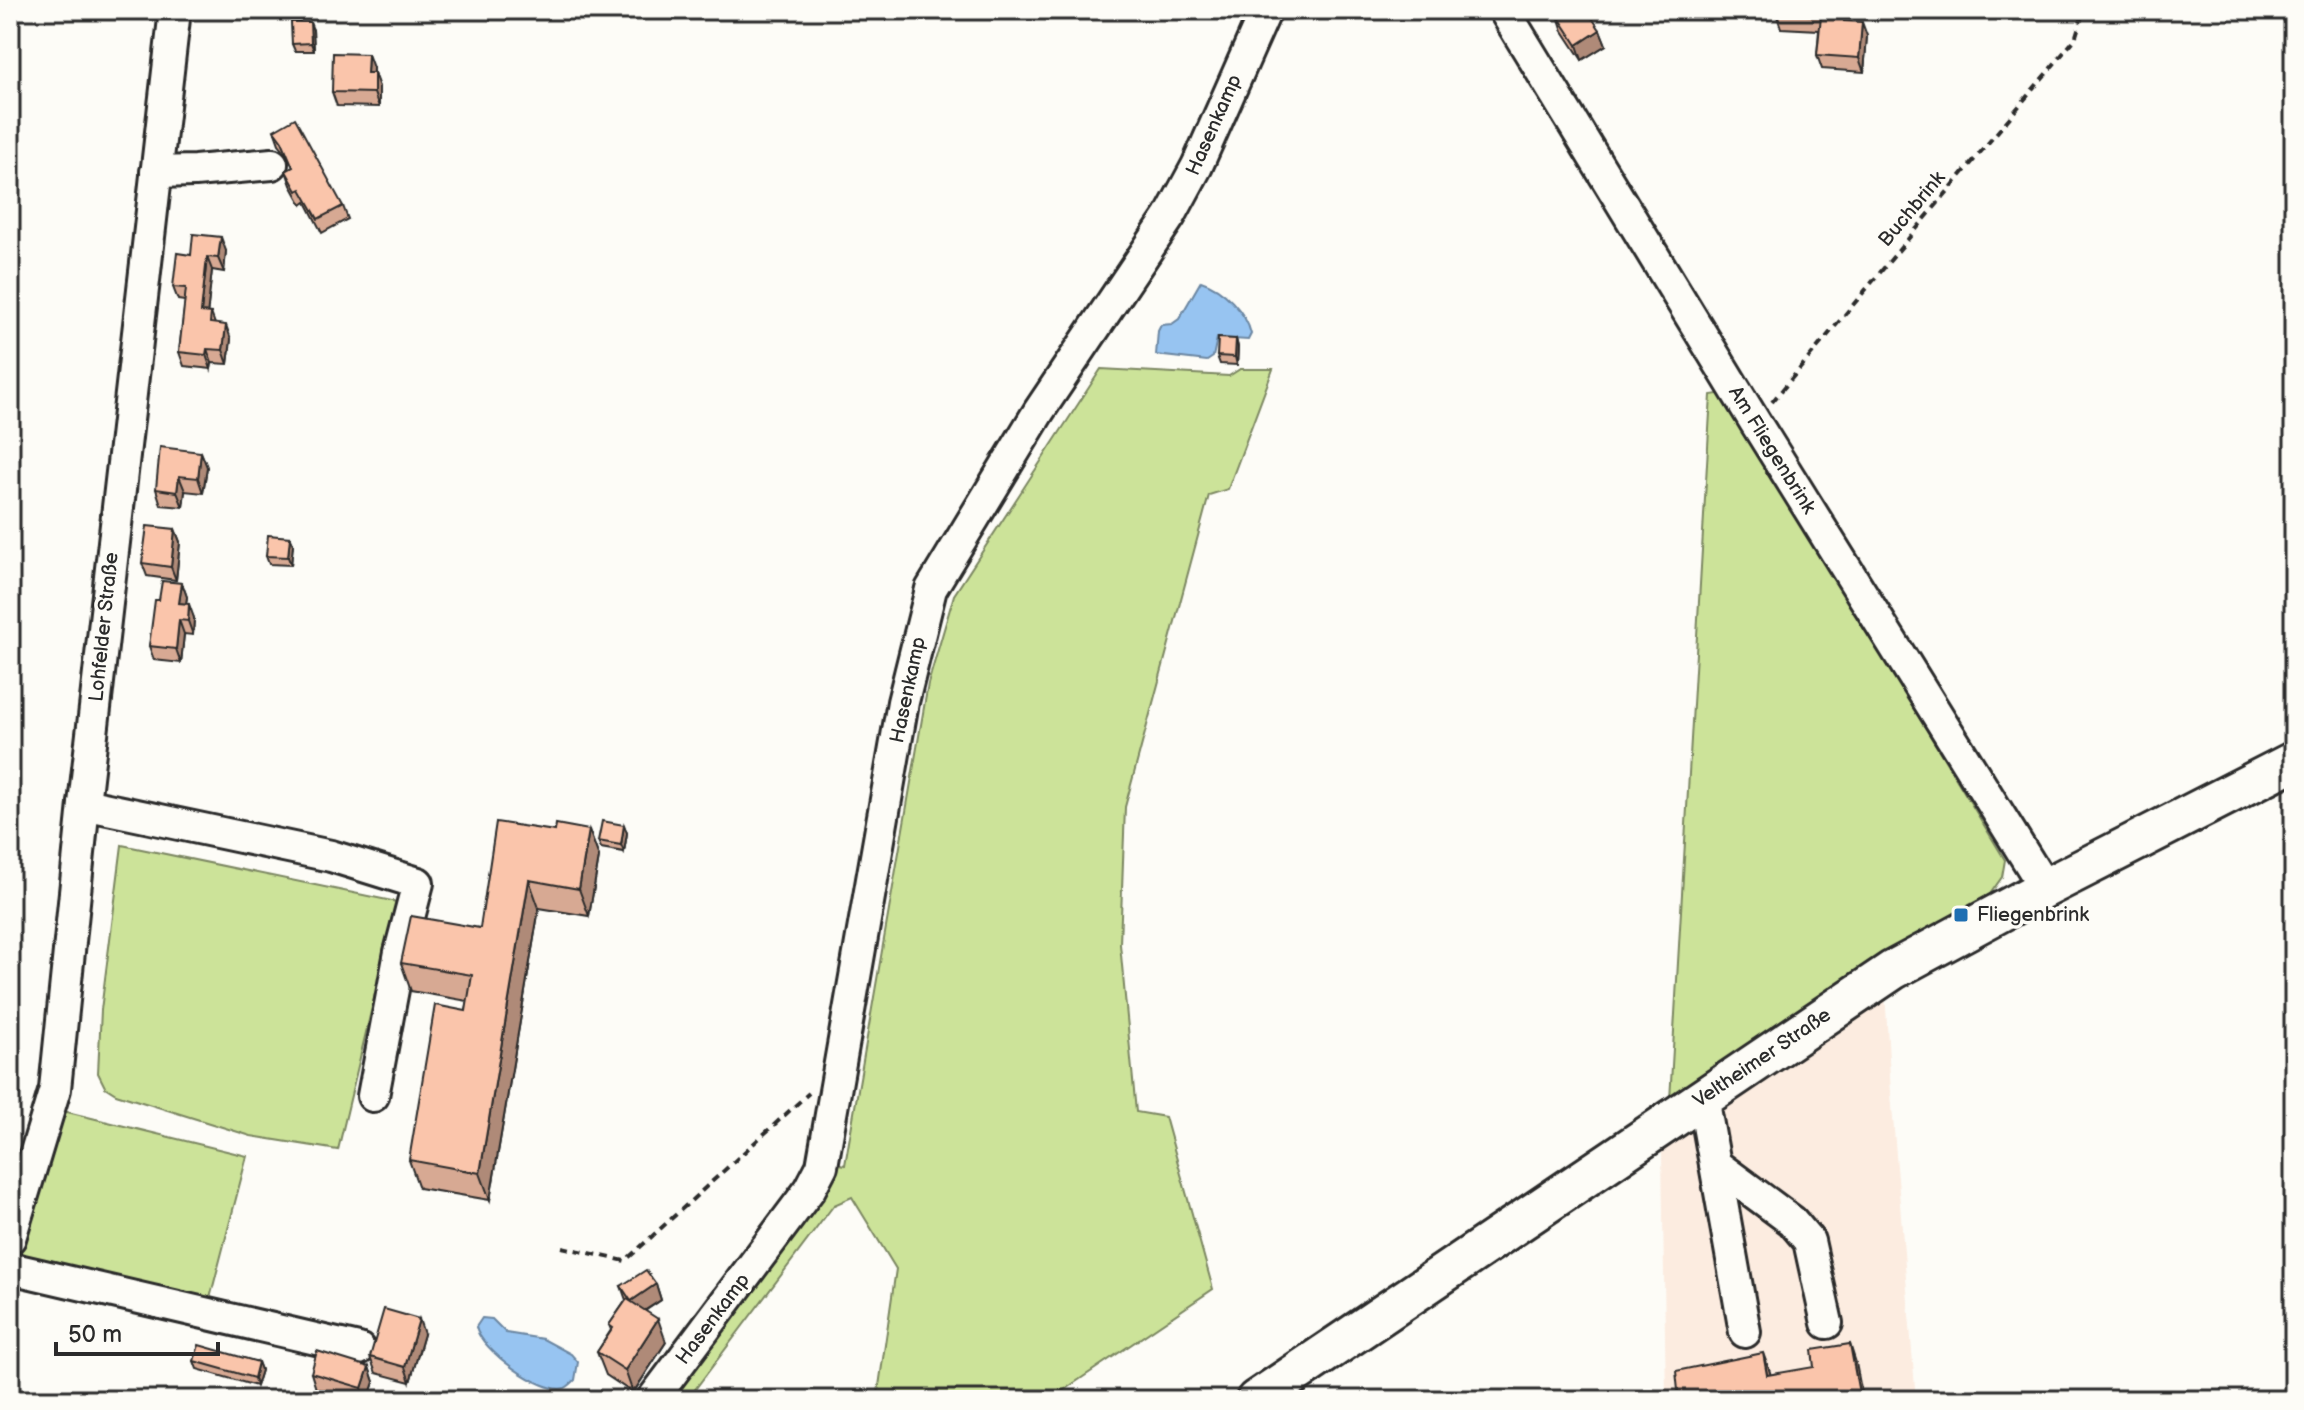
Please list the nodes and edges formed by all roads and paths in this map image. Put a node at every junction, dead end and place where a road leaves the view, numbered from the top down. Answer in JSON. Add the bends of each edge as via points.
{"nodes":[{"id":1,"x":175,"y":10,"type":"edge"},
{"id":2,"x":1266,"y":10,"type":"edge"},
{"id":3,"x":1504,"y":10,"type":"edge"},
{"id":4,"x":2084,"y":10,"type":"edge"},
{"id":5,"x":272,"y":164,"type":"dead end"},
{"id":6,"x":156,"y":172,"type":"junction"},
{"id":7,"x":1755,"y":422,"type":"junction"},
{"id":8,"x":2294,"y":761,"type":"edge"},
{"id":9,"x":84,"y":804,"type":"junction"},
{"id":10,"x":2045,"y":888,"type":"junction"},
{"id":11,"x":839,"y":1077,"type":"junction"},
{"id":12,"x":373,"y":1096,"type":"dead end"},
{"id":13,"x":1703,"y":1097,"type":"junction"},
{"id":14,"x":1715,"y":1164,"type":"junction"},
{"id":15,"x":10,"y":1238,"type":"edge"},
{"id":16,"x":562,"y":1247,"type":"dead end"},
{"id":17,"x":10,"y":1268,"type":"edge"},
{"id":18,"x":1827,"y":1323,"type":"dead end"},
{"id":19,"x":1745,"y":1332,"type":"dead end"},
{"id":20,"x":359,"y":1349,"type":"dead end"},
{"id":21,"x":652,"y":1400,"type":"edge"},
{"id":22,"x":1256,"y":1400,"type":"edge"}],
"edges":[{"from":1,"to":6,"type":"street","name":"Lohfelder Straße"},
{"from":2,"to":11,"type":"street","name":"Hasenkamp","via":[[1170,216],[1039,411],[931,589],[903,702]]},
{"from":3,"to":7,"type":"street","name":"Am Fliegenbrink"},
{"from":4,"to":7,"type":"path","name":"Buchbrink","via":[[2075,39]]},
{"from":5,"to":6,"type":"street"},
{"from":6,"to":9,"type":"street","name":"Lohfelder Straße"},
{"from":7,"to":10,"type":"street","name":"Am Fliegenbrink"},
{"from":8,"to":10,"type":"main road","name":"Veltheimer Straße"},
{"from":9,"to":12,"type":"street","via":[[331,856],[418,883]]},
{"from":9,"to":15,"type":"street","name":"Lohfelder Straße","via":[[55,1089]]},
{"from":10,"to":13,"type":"main road","name":"Veltheimer Straße","via":[[1893,970]]},
{"from":11,"to":16,"type":"path","via":[[823,1081],[625,1261]]},
{"from":11,"to":21,"type":"street","name":"Hasenkamp","via":[[825,1156],[810,1189]]},
{"from":13,"to":14,"type":"street"},
{"from":13,"to":22,"type":"main road","name":"Veltheimer Straße"},
{"from":14,"to":18,"type":"street","via":[[1792,1221],[1809,1241]]},
{"from":14,"to":19,"type":"street"},
{"from":17,"to":20,"type":"street"}]}
